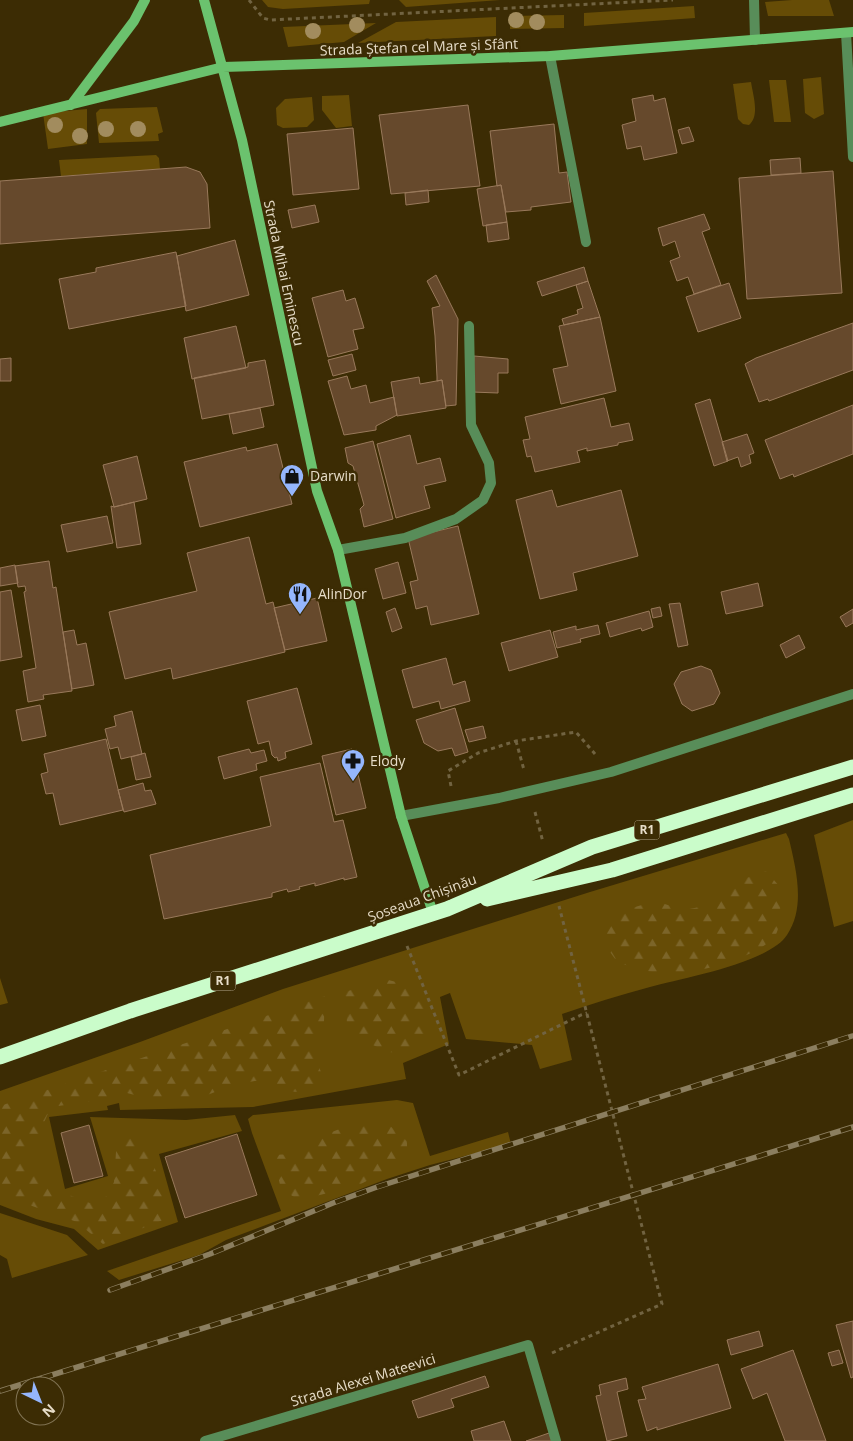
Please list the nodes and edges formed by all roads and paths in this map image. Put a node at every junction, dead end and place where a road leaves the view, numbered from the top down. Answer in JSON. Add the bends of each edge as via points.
{"nodes":[{"id":1,"x":145,"y":0,"type":"edge"},
{"id":2,"x":204,"y":0,"type":"edge"},
{"id":3,"x":249,"y":0,"type":"edge"},
{"id":4,"x":673,"y":0,"type":"edge"},
{"id":5,"x":754,"y":0,"type":"edge"},
{"id":6,"x":849,"y":33,"type":"edge"},
{"id":7,"x":754,"y":40,"type":"junction"},
{"id":8,"x":550,"y":56,"type":"junction"},
{"id":9,"x":223,"y":67,"type":"junction"},
{"id":10,"x":71,"y":105,"type":"junction"},
{"id":11,"x":0,"y":122,"type":"edge"},
{"id":12,"x":853,"y":156,"type":"edge"},
{"id":13,"x":586,"y":242,"type":"dead end"},
{"id":14,"x":469,"y":326,"type":"dead end"},
{"id":15,"x":338,"y":550,"type":"junction"},
{"id":16,"x":853,"y":694,"type":"edge"},
{"id":17,"x":576,"y":732,"type":"dead end"},
{"id":18,"x":516,"y":741,"type":"junction"},
{"id":19,"x":853,"y":767,"type":"edge"},
{"id":20,"x":526,"y":778,"type":"dead end"},
{"id":21,"x":853,"y":795,"type":"edge"},
{"id":22,"x":456,"y":806,"type":"junction"},
{"id":23,"x":534,"y":809,"type":"dead end"},
{"id":24,"x":401,"y":816,"type":"junction"},
{"id":25,"x":544,"y":846,"type":"dead end"},
{"id":26,"x":558,"y":902,"type":"dead end"},
{"id":27,"x":440,"y":911,"type":"junction"},
{"id":28,"x":398,"y":925,"type":"junction"},
{"id":29,"x":587,"y":1013,"type":"junction"},
{"id":30,"x":0,"y":1057,"type":"edge"},
{"id":31,"x":573,"y":1343,"type":"dead end"},
{"id":32,"x":205,"y":1441,"type":"edge"},
{"id":33,"x":556,"y":1441,"type":"edge"}],
"edges":[{"from":1,"to":10,"type":"main road","via":[[134,21]]},
{"from":2,"to":9,"type":"main road","name":"Strada Mihai Eminescu"},
{"from":3,"to":4,"type":"path","via":[[263,18],[270,20]]},
{"from":5,"to":7,"type":"street"},
{"from":6,"to":7,"type":"main road","name":"Strada Ștefan cel Mare și Sfânt"},
{"from":6,"to":12,"type":"street","name":"Strada Ștefan cel Mare și Sfânt"},
{"from":7,"to":8,"type":"main road","name":"Strada Ștefan cel Mare și Sfânt"},
{"from":8,"to":9,"type":"main road","name":"Strada Ștefan cel Mare și Sfânt"},
{"from":8,"to":13,"type":"street"},
{"from":9,"to":10,"type":"main road","name":"Strada Ștefan cel Mare și Sfânt"},
{"from":9,"to":15,"type":"main road","name":"Strada Mihai Eminescu","via":[[242,140],[317,491]]},
{"from":10,"to":11,"type":"main road","name":"Strada Ștefan cel Mare și Sfânt"},
{"from":14,"to":15,"type":"street","via":[[471,425],[489,463],[491,483],[483,500],[456,519],[405,538]]},
{"from":15,"to":24,"type":"main road","name":"Strada Mihai Eminescu"},
{"from":16,"to":22,"type":"street","via":[[611,772]]},
{"from":17,"to":18,"type":"path"},
{"from":18,"to":20,"type":"path"},
{"from":18,"to":22,"type":"path","via":[[478,753],[448,771]]},
{"from":19,"to":27,"type":"highway","name":"Șoseaua Chișinău","number":"R1","via":[[592,847]]},
{"from":21,"to":27,"type":"highway","via":[[612,870]]},
{"from":22,"to":24,"type":"street"},
{"from":23,"to":25,"type":"path"},
{"from":24,"to":27,"type":"main road","name":"Strada Mihai Eminescu"},
{"from":26,"to":29,"type":"path"},
{"from":27,"to":28,"type":"highway","name":"Șoseaua Chișinău","number":"R1"},
{"from":28,"to":29,"type":"path","via":[[459,1075]]},
{"from":28,"to":30,"type":"highway","name":"Șoseaua Chișinău","number":"R1","via":[[130,1011]]},
{"from":29,"to":31,"type":"path","via":[[662,1304]]},
{"from":32,"to":33,"type":"street","name":"Strada Alexei Mateevici","via":[[528,1345]]}]}
